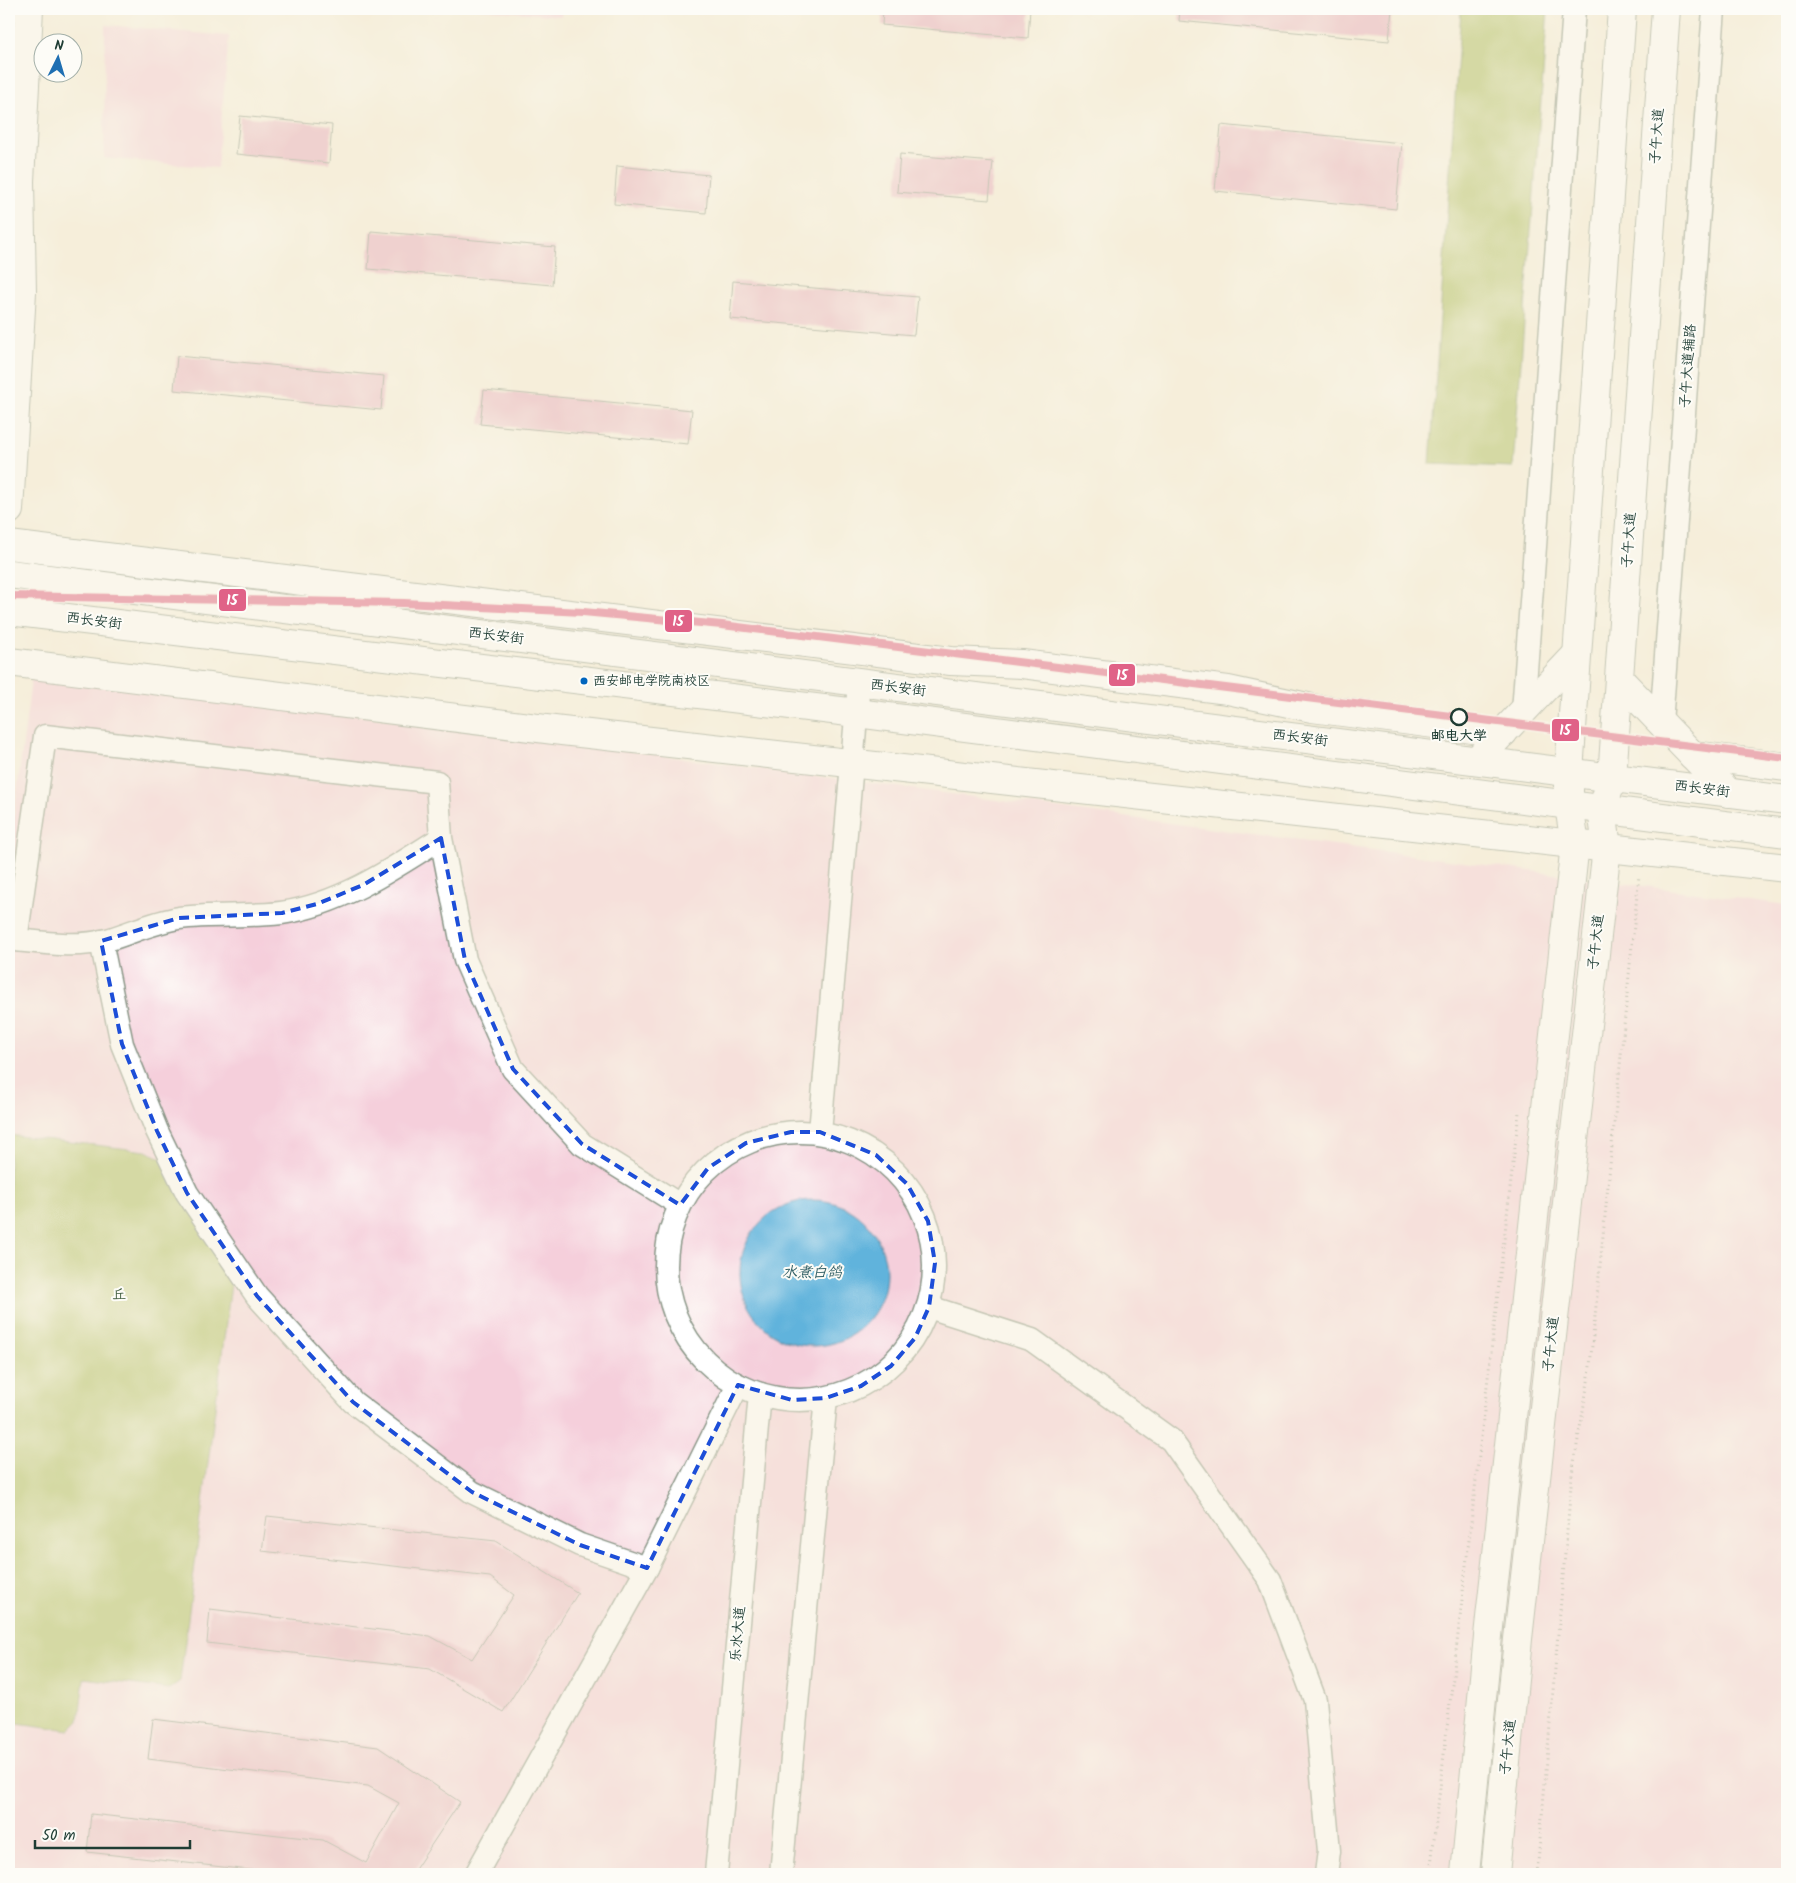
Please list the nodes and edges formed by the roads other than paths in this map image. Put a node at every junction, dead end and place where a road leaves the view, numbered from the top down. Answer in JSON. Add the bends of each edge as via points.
{"nodes":[{"id":1,"x":29,"y":9,"type":"edge"},
{"id":2,"x":1574,"y":9,"type":"edge"},
{"id":3,"x":1622,"y":9,"type":"edge"},
{"id":4,"x":1666,"y":9,"type":"edge"},
{"id":5,"x":1714,"y":9,"type":"edge"},
{"id":6,"x":9,"y":510,"type":"edge"},
{"id":7,"x":9,"y":545,"type":"edge"},
{"id":8,"x":9,"y":574,"type":"edge"},
{"id":9,"x":9,"y":611,"type":"edge"},
{"id":10,"x":1577,"y":654,"type":"junction"},
{"id":11,"x":9,"y":662,"type":"edge"},
{"id":12,"x":1619,"y":679,"type":"junction"},
{"id":13,"x":860,"y":683,"type":"junction"},
{"id":14,"x":1523,"y":712,"type":"junction"},
{"id":15,"x":857,"y":713,"type":"junction"},
{"id":16,"x":1661,"y":723,"type":"junction"},
{"id":17,"x":1503,"y":733,"type":"junction"},
{"id":18,"x":1692,"y":755,"type":"junction"},
{"id":19,"x":1477,"y":760,"type":"junction"},
{"id":20,"x":852,"y":763,"type":"junction"},
{"id":21,"x":1787,"y":767,"type":"edge"},
{"id":22,"x":1569,"y":772,"type":"junction"},
{"id":23,"x":1612,"y":778,"type":"junction"},
{"id":24,"x":1729,"y":793,"type":"junction"},
{"id":25,"x":1787,"y":800,"type":"edge"},
{"id":26,"x":1569,"y":806,"type":"junction"},
{"id":27,"x":1602,"y":810,"type":"junction"},
{"id":28,"x":1787,"y":834,"type":"edge"},
{"id":29,"x":441,"y":838,"type":"junction"},
{"id":30,"x":1575,"y":844,"type":"junction"},
{"id":31,"x":1607,"y":847,"type":"junction"},
{"id":32,"x":1787,"y":868,"type":"edge"},
{"id":33,"x":101,"y":941,"type":"junction"},
{"id":34,"x":820,"y":1132,"type":"junction"},
{"id":35,"x":680,"y":1205,"type":"junction"},
{"id":36,"x":929,"y":1307,"type":"junction"},
{"id":37,"x":738,"y":1385,"type":"junction"},
{"id":38,"x":760,"y":1394,"type":"junction"},
{"id":39,"x":826,"y":1398,"type":"junction"},
{"id":40,"x":647,"y":1568,"type":"junction"},
{"id":41,"x":476,"y":1874,"type":"edge"},
{"id":42,"x":716,"y":1874,"type":"edge"},
{"id":43,"x":781,"y":1874,"type":"edge"},
{"id":44,"x":1326,"y":1874,"type":"edge"},
{"id":45,"x":1465,"y":1874,"type":"edge"},
{"id":46,"x":1495,"y":1874,"type":"edge"}],
"edges":[{"from":1,"to":6,"type":"main road","via":[[20,181],[22,292]]},
{"from":2,"to":14,"type":"street"},
{"from":3,"to":10,"type":"main road"},
{"from":4,"to":12,"type":"main road","name":"子午大道"},
{"from":5,"to":16,"type":"street","name":"子午大道辅路"},
{"from":7,"to":17,"type":"main road","via":[[951,661],[1022,664],[1228,690],[1312,708]]},
{"from":8,"to":13,"type":"main road","name":"西长安街"},
{"from":9,"to":15,"type":"main road","name":"西长安街"},
{"from":10,"to":14,"type":"main road"},
{"from":10,"to":22,"type":"main road"},
{"from":11,"to":20,"type":"main road","via":[[562,731]]},
{"from":12,"to":16,"type":"main road"},
{"from":12,"to":23,"type":"main road","name":"子午大道"},
{"from":13,"to":15,"type":"street"},
{"from":13,"to":19,"type":"main road","name":"西长安街"},
{"from":14,"to":17,"type":"main road"},
{"from":15,"to":20,"type":"street"},
{"from":15,"to":26,"type":"main road","name":"西长安街"},
{"from":16,"to":18,"type":"main road"},
{"from":17,"to":19,"type":"main road"},
{"from":18,"to":21,"type":"main road"},
{"from":18,"to":24,"type":"main road"},
{"from":19,"to":22,"type":"main road","name":"西长安街"},
{"from":20,"to":30,"type":"main road"},
{"from":20,"to":34,"type":"street"},
{"from":22,"to":23,"type":"main road","name":"西长安街"},
{"from":22,"to":26,"type":"main road"},
{"from":23,"to":24,"type":"main road","name":"西长安街"},
{"from":23,"to":27,"type":"main road","name":"子午大道"},
{"from":24,"to":25,"type":"main road","name":"西长安街"},
{"from":26,"to":27,"type":"main road","name":"西长安街"},
{"from":26,"to":30,"type":"main road"},
{"from":27,"to":28,"type":"main road","name":"西长安街"},
{"from":27,"to":31,"type":"main road","name":"子午大道"},
{"from":29,"to":33,"type":"street","via":[[363,885],[317,904],[282,913],[179,918],[148,924]]},
{"from":29,"to":33,"type":"street","via":[[437,782],[45,736],[16,940],[64,945]]},
{"from":29,"to":35,"type":"street","via":[[465,960],[513,1069],[582,1144]]},
{"from":30,"to":31,"type":"main road"},
{"from":30,"to":45,"type":"main road"},
{"from":31,"to":32,"type":"main road"},
{"from":31,"to":46,"type":"main road","name":"子午大道","via":[[1518,1640]]},
{"from":33,"to":40,"type":"street","via":[[122,1044],[157,1132],[187,1193],[257,1296],[353,1402],[472,1492],[580,1545]]},
{"from":34,"to":35,"type":"street","via":[[791,1132],[746,1142],[708,1168]]},
{"from":34,"to":36,"type":"street","via":[[876,1154],[907,1184],[928,1221],[935,1263]]},
{"from":35,"to":37,"type":"street","via":[[667,1245],[667,1287],[680,1326],[704,1360]]},
{"from":36,"to":39,"type":"street","via":[[915,1338],[891,1366],[861,1386]]},
{"from":36,"to":44,"type":"street","via":[[1032,1340],[1172,1440],[1270,1580],[1315,1700],[1329,1851]]},
{"from":37,"to":38,"type":"street"},
{"from":37,"to":40,"type":"street"},
{"from":38,"to":39,"type":"street","via":[[792,1400]]},
{"from":38,"to":42,"type":"street","name":"乐水大道"},
{"from":39,"to":43,"type":"street"},
{"from":40,"to":41,"type":"street"}]}
